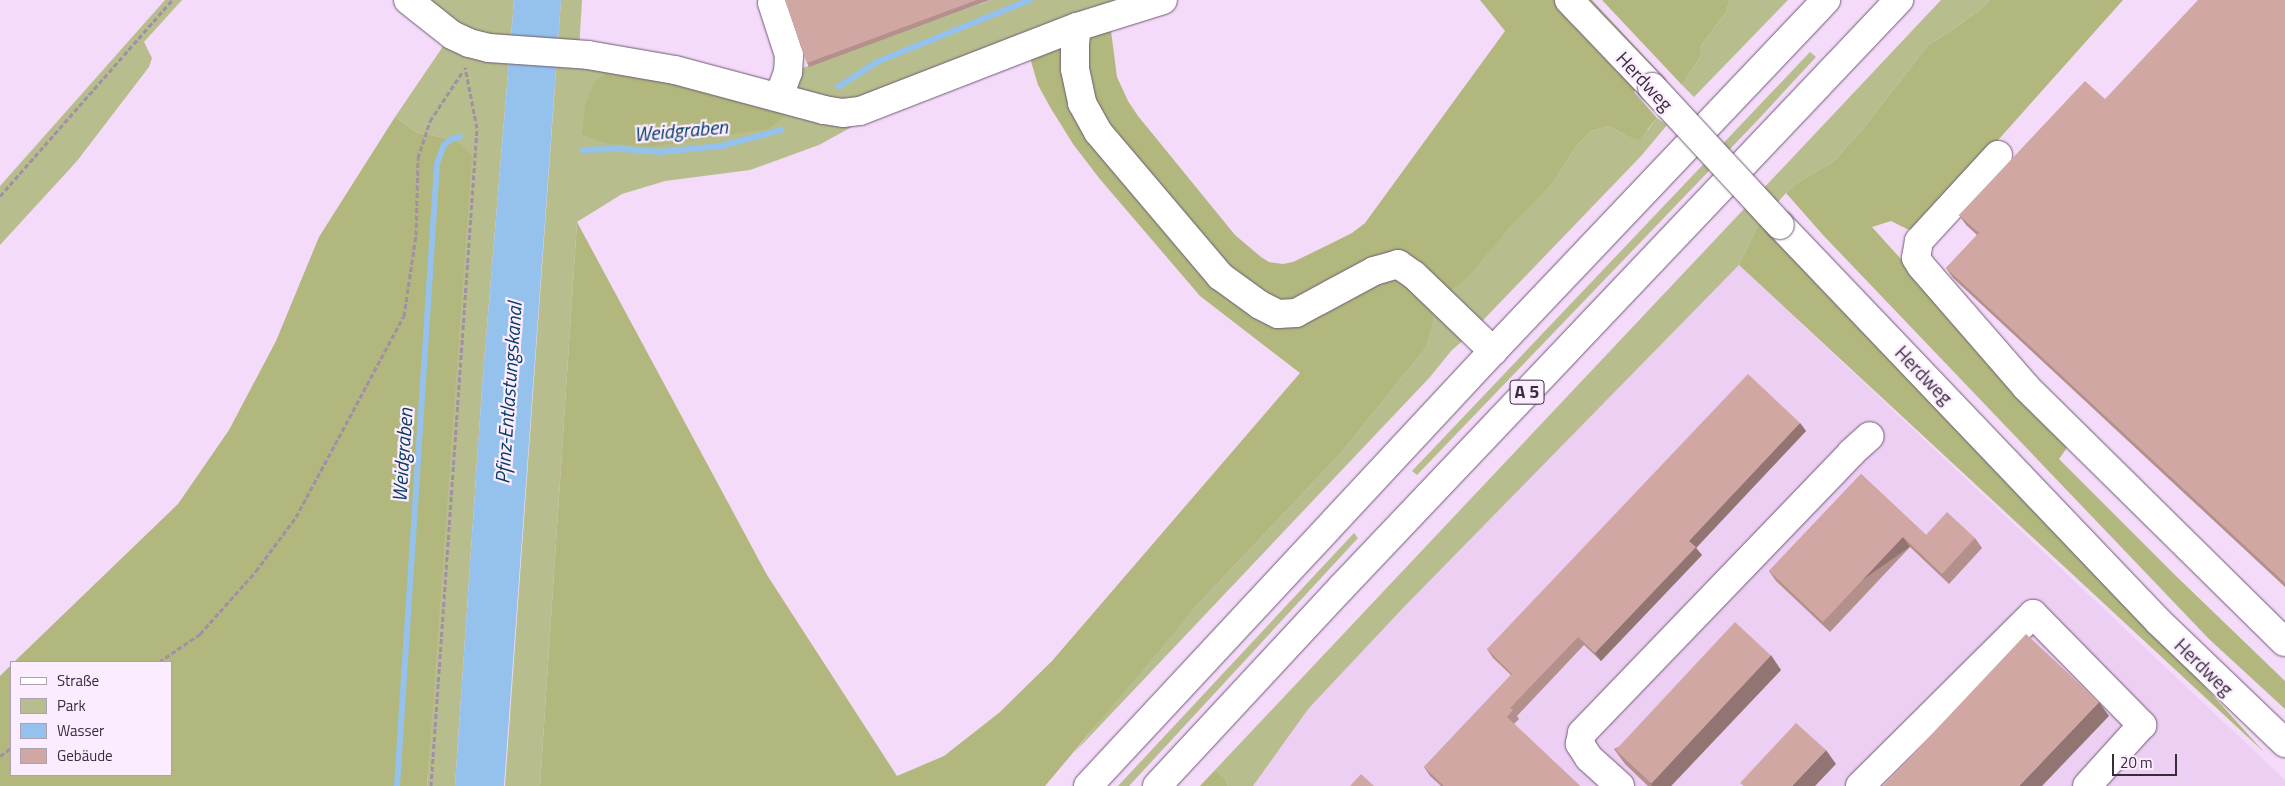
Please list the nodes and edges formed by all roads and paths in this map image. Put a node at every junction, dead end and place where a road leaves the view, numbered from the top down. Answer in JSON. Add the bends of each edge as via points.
{"nodes":[{"id":1,"x":172,"y":0,"type":"edge"},
{"id":2,"x":408,"y":0,"type":"edge"},
{"id":3,"x":1163,"y":0,"type":"edge"},
{"id":4,"x":1569,"y":0,"type":"edge"},
{"id":5,"x":1826,"y":0,"type":"edge"},
{"id":6,"x":1899,"y":0,"type":"edge"},
{"id":7,"x":772,"y":3,"type":"dead end"},
{"id":8,"x":1078,"y":27,"type":"junction"},
{"id":9,"x":779,"y":97,"type":"junction"},
{"id":10,"x":1998,"y":155,"type":"dead end"},
{"id":11,"x":0,"y":196,"type":"edge"},
{"id":12,"x":1493,"y":351,"type":"junction"},
{"id":13,"x":1870,"y":436,"type":"dead end"},
{"id":14,"x":2285,"y":642,"type":"edge"},
{"id":15,"x":160,"y":661,"type":"edge"},
{"id":16,"x":2285,"y":743,"type":"edge"},
{"id":17,"x":431,"y":786,"type":"edge"},
{"id":18,"x":1088,"y":786,"type":"edge"},
{"id":19,"x":1157,"y":786,"type":"edge"},
{"id":20,"x":1620,"y":786,"type":"edge"},
{"id":21,"x":1860,"y":786,"type":"edge"},
{"id":22,"x":2087,"y":786,"type":"edge"}],
"edges":[{"from":1,"to":11,"type":"path"},
{"from":2,"to":9,"type":"main road","via":[[452,35],[469,43],[489,48],[571,53],[675,70]]},
{"from":3,"to":8,"type":"main road"},
{"from":4,"to":16,"type":"main road","name":"Herdweg","bridge":true,"via":[[2159,622]]},
{"from":5,"to":12,"type":"main road"},
{"from":6,"to":19,"type":"main road","number":"A 5"},
{"from":7,"to":9,"type":"main road","via":[[789,55],[788,72]]},
{"from":8,"to":9,"type":"main road","via":[[860,111],[824,110]]},
{"from":8,"to":12,"type":"main road","via":[[1075,69],[1082,103],[1098,132],[1220,276],[1278,314],[1296,313],[1374,271],[1398,264],[1414,275]]},
{"from":10,"to":14,"type":"main road","via":[[1919,241],[1916,258],[2026,387]]},
{"from":12,"to":18,"type":"main road"},
{"from":13,"to":20,"type":"main road","via":[[1582,733],[1580,744],[1589,758]]},
{"from":15,"to":17,"type":"path","via":[[200,634],[256,571],[296,517],[404,316],[416,235],[418,158],[430,121],[464,71],[478,128]]},
{"from":21,"to":22,"type":"main road","via":[[2034,614],[2142,725]]}]}
